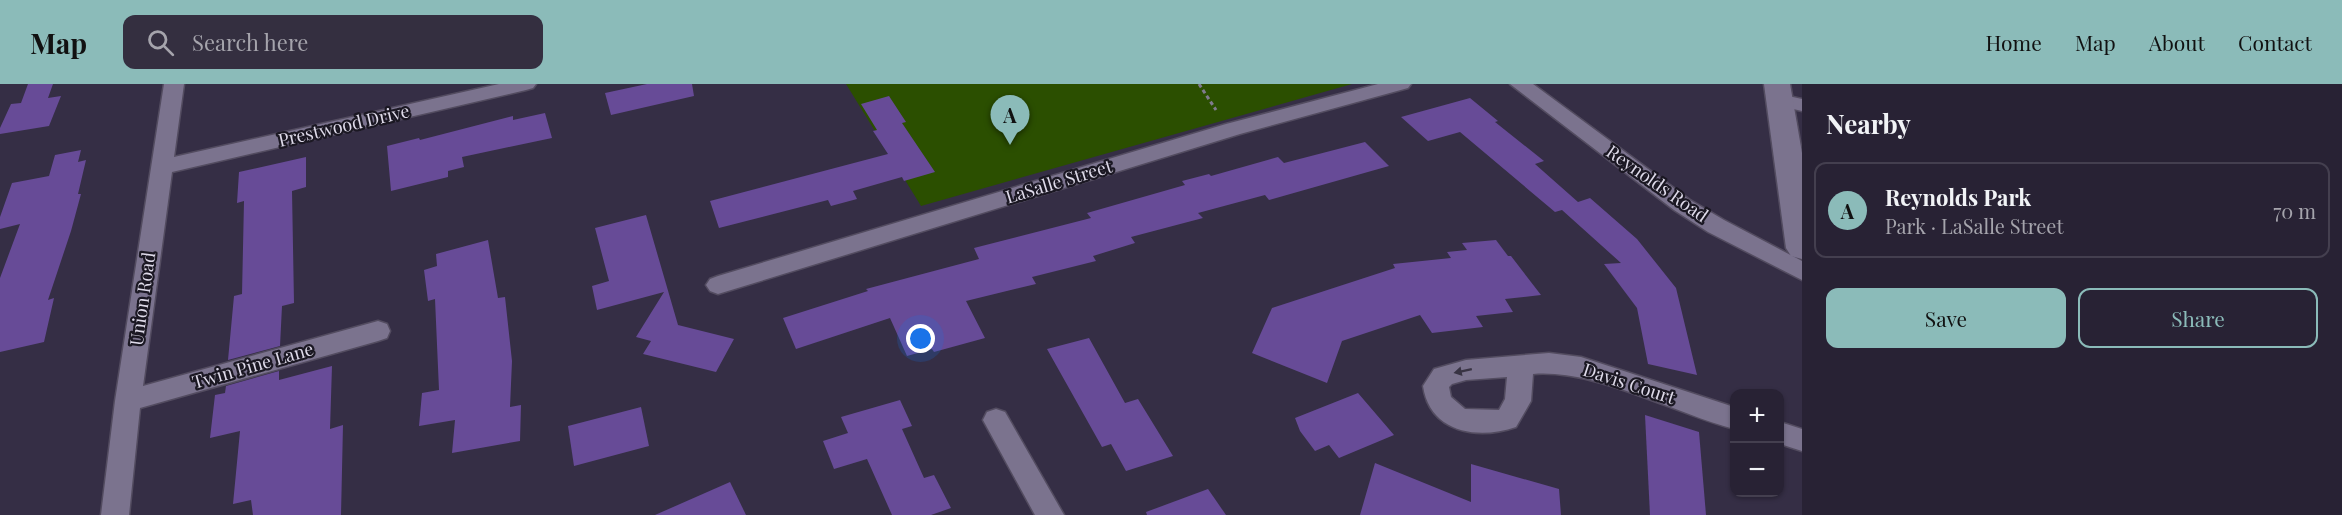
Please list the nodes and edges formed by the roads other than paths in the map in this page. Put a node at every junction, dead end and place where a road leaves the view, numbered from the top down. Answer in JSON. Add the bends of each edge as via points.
{"nodes":[{"id":1,"x":174,"y":84,"type":"edge"},
{"id":2,"x":526,"y":84,"type":"edge"},
{"id":3,"x":1401,"y":84,"type":"edge"},
{"id":4,"x":1520,"y":84,"type":"edge"},
{"id":5,"x":1786,"y":96,"type":"edge"},
{"id":6,"x":162,"y":167,"type":"junction"},
{"id":7,"x":1802,"y":248,"type":"edge"},
{"id":8,"x":1802,"y":271,"type":"edge"},
{"id":9,"x":718,"y":285,"type":"dead end"},
{"id":10,"x":378,"y":331,"type":"dead end"},
{"id":11,"x":1521,"y":367,"type":"dead end"},
{"id":12,"x":128,"y":401,"type":"junction"},
{"id":13,"x":1730,"y":417,"type":"edge"},
{"id":14,"x":996,"y":420,"type":"dead end"},
{"id":15,"x":1784,"y":435,"type":"edge"},
{"id":16,"x":1802,"y":440,"type":"edge"},
{"id":17,"x":115,"y":515,"type":"edge"},
{"id":18,"x":1050,"y":515,"type":"edge"}],
"edges":[{"from":1,"to":6,"type":"street","name":"Union Road"},
{"from":2,"to":6,"type":"street","name":"Prestwood Drive"},
{"from":3,"to":9,"type":"street","name":"LaSalle Street","via":[[1233,129]]},
{"from":4,"to":8,"type":"street","name":"Reynolds Road","via":[[1682,205]]},
{"from":5,"to":7,"type":"main road"},
{"from":6,"to":12,"type":"street","name":"Union Road"},
{"from":10,"to":12,"type":"street","name":"Twin Pine Lane"},
{"from":11,"to":13,"type":"street","name":"Davis Court","via":[[1549,363],[1581,367]]},
{"from":12,"to":17,"type":"street","name":"Union Road"},
{"from":14,"to":18,"type":"street"},
{"from":15,"to":16,"type":"street"}]}
